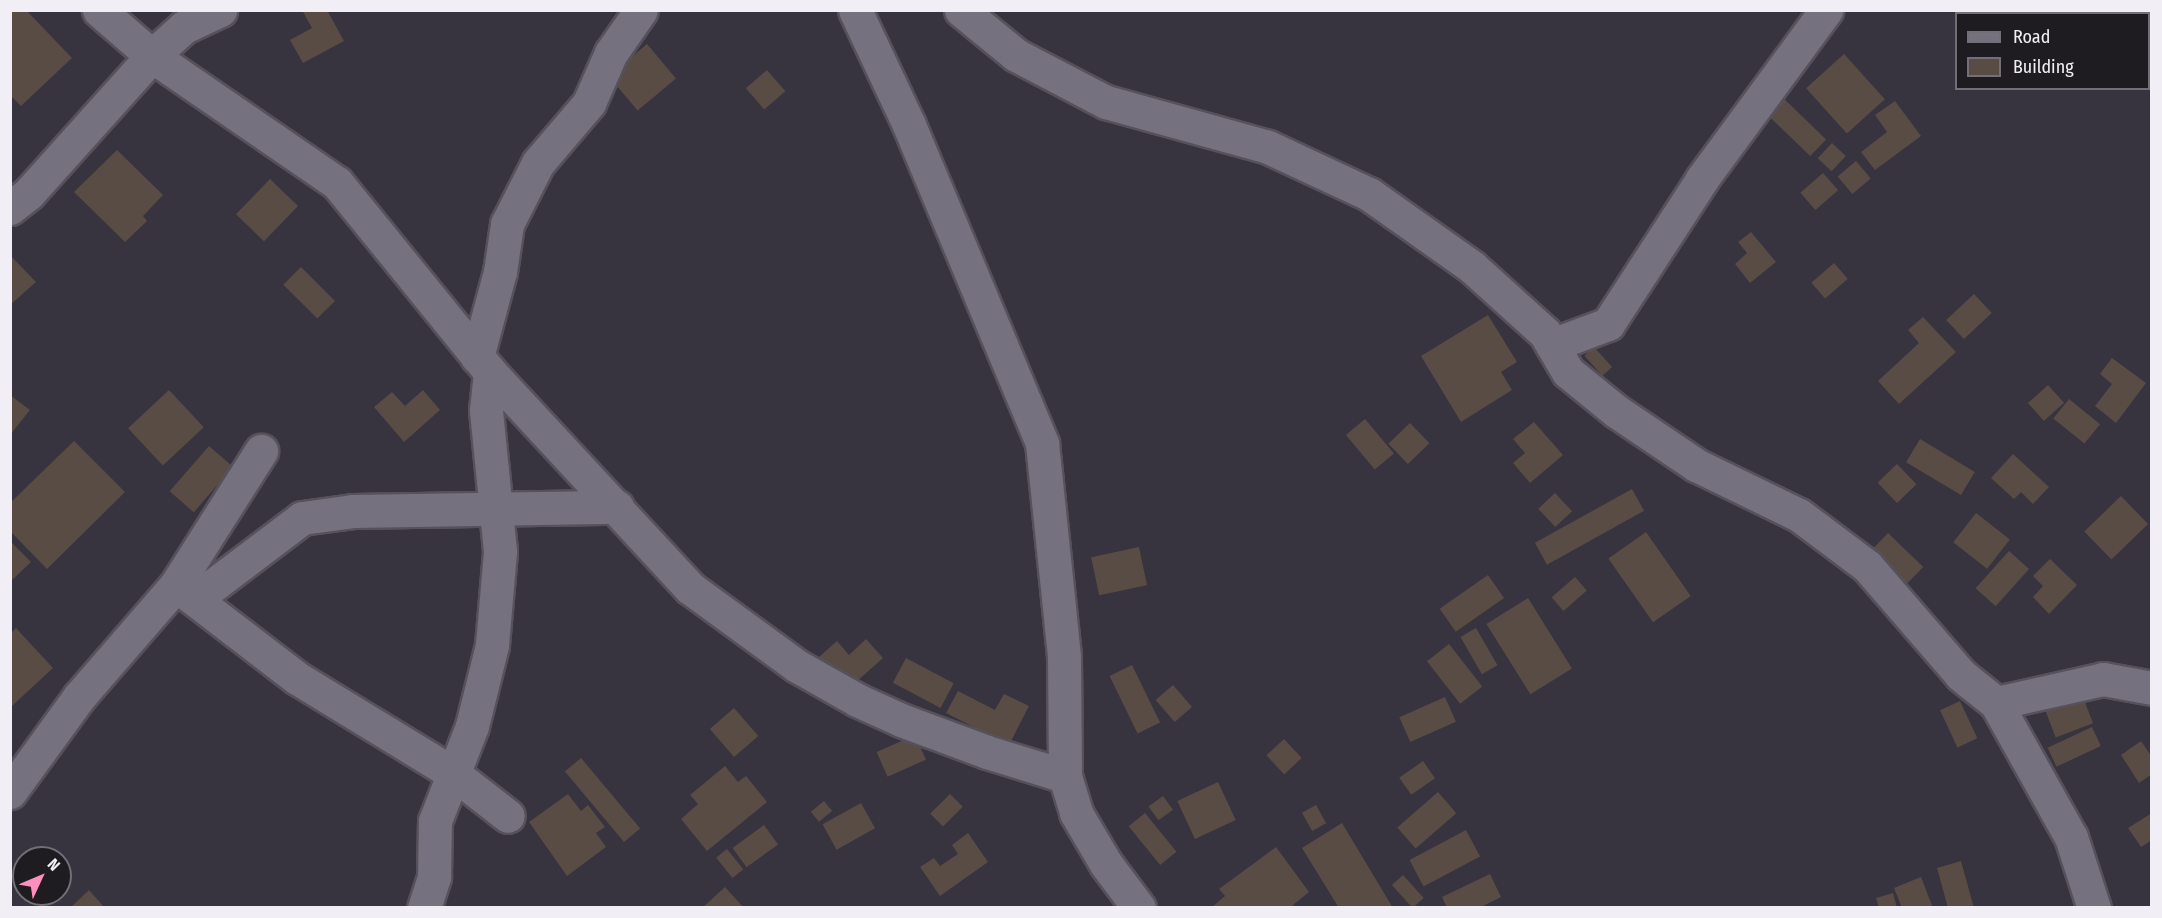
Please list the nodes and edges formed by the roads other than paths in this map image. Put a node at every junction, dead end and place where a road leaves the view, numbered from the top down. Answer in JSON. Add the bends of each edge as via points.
{"nodes":[{"id":1,"x":99,"y":10,"type":"edge"},
{"id":2,"x":220,"y":10,"type":"edge"},
{"id":3,"x":641,"y":10,"type":"edge"},
{"id":4,"x":855,"y":10,"type":"edge"},
{"id":5,"x":961,"y":10,"type":"edge"},
{"id":6,"x":1826,"y":10,"type":"edge"},
{"id":7,"x":152,"y":56,"type":"junction"},
{"id":8,"x":10,"y":208,"type":"edge"},
{"id":9,"x":1552,"y":345,"type":"junction"},
{"id":10,"x":483,"y":364,"type":"junction"},
{"id":11,"x":261,"y":451,"type":"dead end"},
{"id":12,"x":617,"y":507,"type":"junction"},
{"id":13,"x":496,"y":509,"type":"junction"},
{"id":14,"x":185,"y":592,"type":"junction"},
{"id":15,"x":2151,"y":688,"type":"edge"},
{"id":16,"x":1996,"y":703,"type":"junction"},
{"id":17,"x":454,"y":774,"type":"junction"},
{"id":18,"x":1065,"y":776,"type":"junction"},
{"id":19,"x":10,"y":792,"type":"edge"},
{"id":20,"x":508,"y":816,"type":"dead end"},
{"id":21,"x":424,"y":908,"type":"edge"},
{"id":22,"x":1140,"y":908,"type":"edge"},
{"id":23,"x":2094,"y":908,"type":"edge"}],
"edges":[{"from":1,"to":7,"type":"street"},
{"from":2,"to":7,"type":"street","via":[[184,27]]},
{"from":3,"to":10,"type":"street","via":[[611,53],[589,103],[538,163],[507,225]]},
{"from":4,"to":18,"type":"street","via":[[909,125],[1042,443],[1064,657]]},
{"from":5,"to":9,"type":"street","via":[[1017,55],[1106,102],[1268,147],[1369,194],[1472,267],[1545,333]]},
{"from":6,"to":9,"type":"street","via":[[1702,179],[1608,324]]},
{"from":7,"to":8,"type":"street","via":[[29,193]]},
{"from":7,"to":10,"type":"street","via":[[337,183]]},
{"from":9,"to":16,"type":"street","via":[[1568,372],[1661,443],[1696,465],[1798,515],[1868,566],[1961,675]]},
{"from":10,"to":12,"type":"street"},
{"from":10,"to":13,"type":"street"},
{"from":11,"to":14,"type":"street"},
{"from":12,"to":13,"type":"street"},
{"from":12,"to":18,"type":"street","via":[[690,588],[797,666],[901,720]]},
{"from":13,"to":14,"type":"street","via":[[353,511],[302,518]]},
{"from":13,"to":17,"type":"street","via":[[500,551],[492,645],[472,726]]},
{"from":14,"to":17,"type":"street","via":[[297,678]]},
{"from":14,"to":19,"type":"street","via":[[79,697]]},
{"from":15,"to":16,"type":"street","via":[[2103,679]]},
{"from":16,"to":23,"type":"street","via":[[2071,837]]},
{"from":17,"to":20,"type":"street"},
{"from":17,"to":21,"type":"street","via":[[435,821],[434,877]]},
{"from":18,"to":22,"type":"street","via":[[1076,813],[1106,864]]}]}
